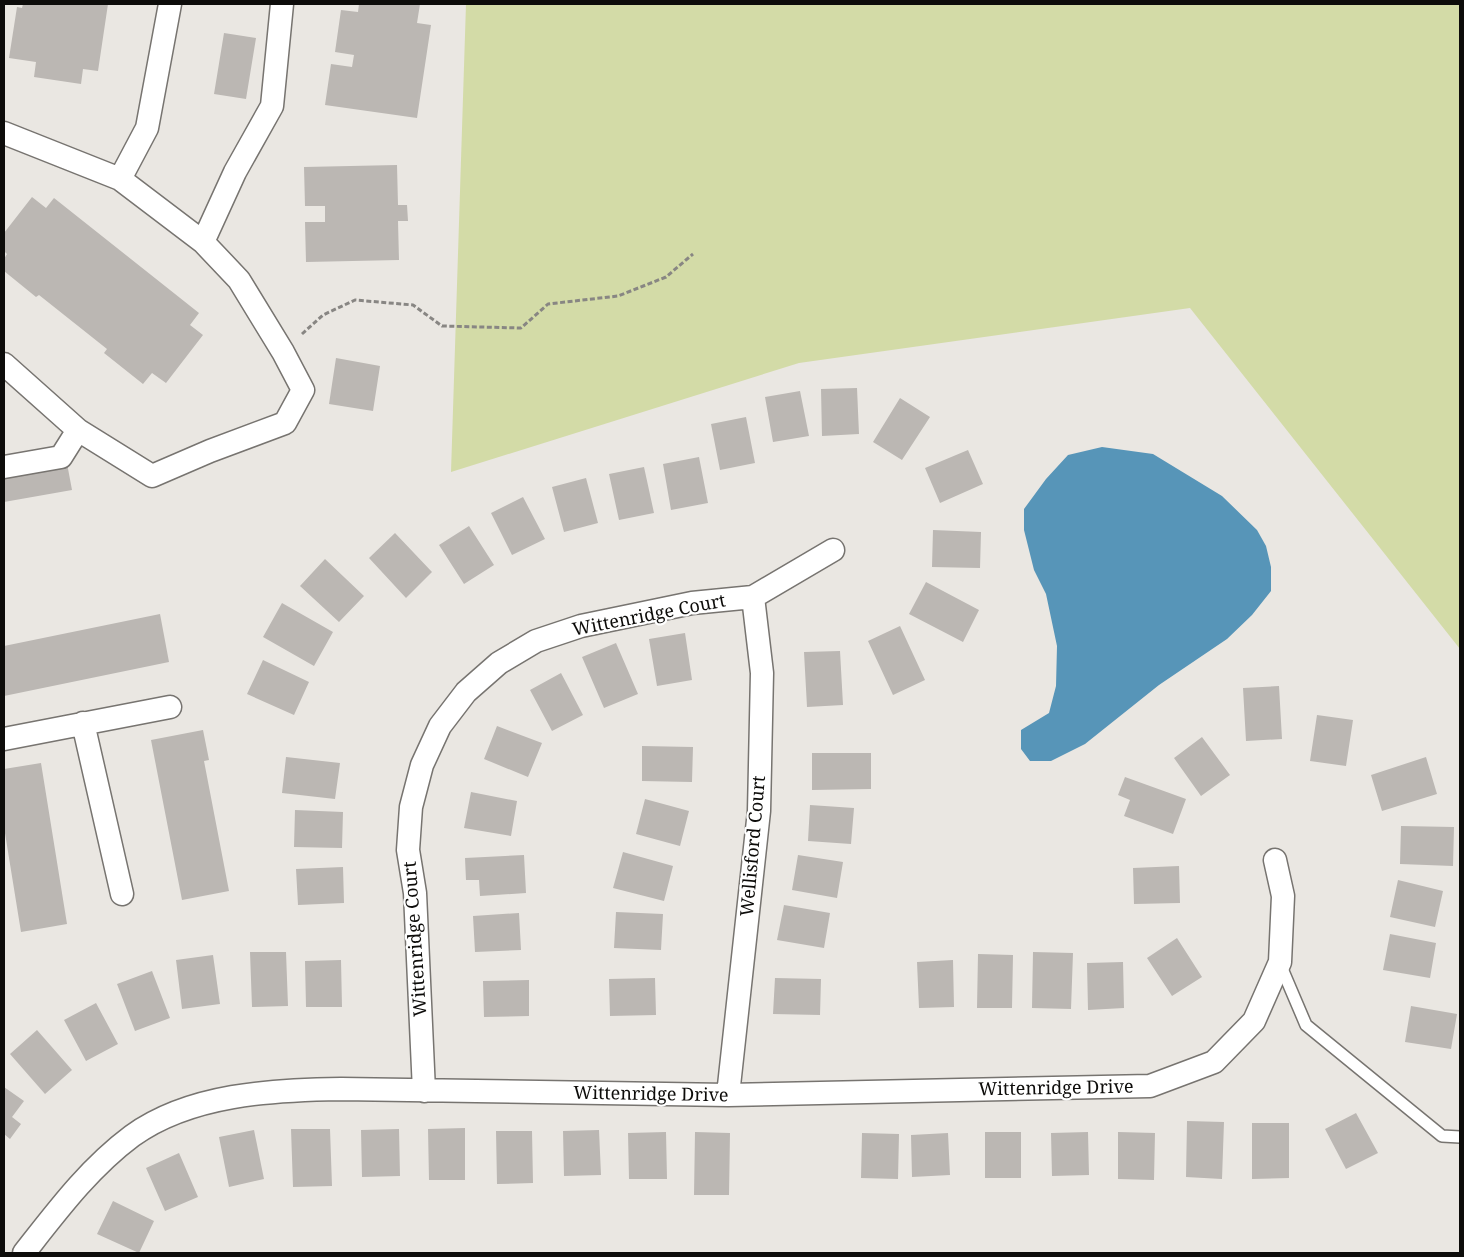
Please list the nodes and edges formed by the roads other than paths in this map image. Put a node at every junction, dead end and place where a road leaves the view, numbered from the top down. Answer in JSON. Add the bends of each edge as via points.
{"nodes":[{"id":1,"x":170,"y":4,"type":"edge"},
{"id":2,"x":282,"y":4,"type":"edge"},
{"id":3,"x":4,"y":133,"type":"edge"},
{"id":4,"x":120,"y":179,"type":"junction"},
{"id":5,"x":203,"y":242,"type":"junction"},
{"id":6,"x":4,"y":364,"type":"edge"},
{"id":7,"x":78,"y":430,"type":"junction"},
{"id":8,"x":4,"y":467,"type":"edge"},
{"id":9,"x":833,"y":550,"type":"dead end"},
{"id":10,"x":754,"y":597,"type":"junction"},
{"id":11,"x":170,"y":707,"type":"dead end"},
{"id":12,"x":83,"y":723,"type":"junction"},
{"id":13,"x":4,"y":739,"type":"edge"},
{"id":14,"x":1275,"y":860,"type":"dead end"},
{"id":15,"x":122,"y":894,"type":"dead end"},
{"id":16,"x":1280,"y":962,"type":"junction"},
{"id":17,"x":424,"y":1091,"type":"junction"},
{"id":18,"x":728,"y":1095,"type":"junction"},
{"id":19,"x":1460,"y":1137,"type":"edge"},
{"id":20,"x":24,"y":1253,"type":"edge"}],
"edges":[{"from":1,"to":4,"type":"street","via":[[147,128]]},
{"from":2,"to":5,"type":"street","via":[[272,106]]},
{"from":3,"to":4,"type":"street"},
{"from":4,"to":5,"type":"street"},
{"from":5,"to":7,"type":"street","via":[[239,280],[284,352],[303,390],[285,422],[152,476]]},
{"from":6,"to":7,"type":"street"},
{"from":7,"to":8,"type":"street","via":[[61,457]]},
{"from":9,"to":10,"type":"street","name":"Wittenridge Court"},
{"from":10,"to":17,"type":"street","name":"Wittenridge Court","via":[[664,608],[581,626],[536,641],[498,663],[466,692],[440,726],[422,765],[411,807],[408,850],[414,893]]},
{"from":10,"to":18,"type":"street","name":"Wellisford Court","via":[[762,673],[759,811]]},
{"from":11,"to":12,"type":"street"},
{"from":12,"to":13,"type":"street"},
{"from":12,"to":15,"type":"street"},
{"from":14,"to":16,"type":"street","name":"Wittenridge Drive","via":[[1283,896]]},
{"from":16,"to":18,"type":"street","name":"Wittenridge Drive","via":[[1254,1021],[1214,1062],[1150,1086]]},
{"from":16,"to":19,"type":"lane","name":"Wittenridge Drive","via":[[1306,1025],[1442,1136]]},
{"from":17,"to":18,"type":"street","name":"Wittenridge Drive"},
{"from":17,"to":20,"type":"street","name":"Wittenridge Drive","via":[[297,1090],[212,1100],[171,1114],[133,1135],[100,1163],[70,1194]]}]}
